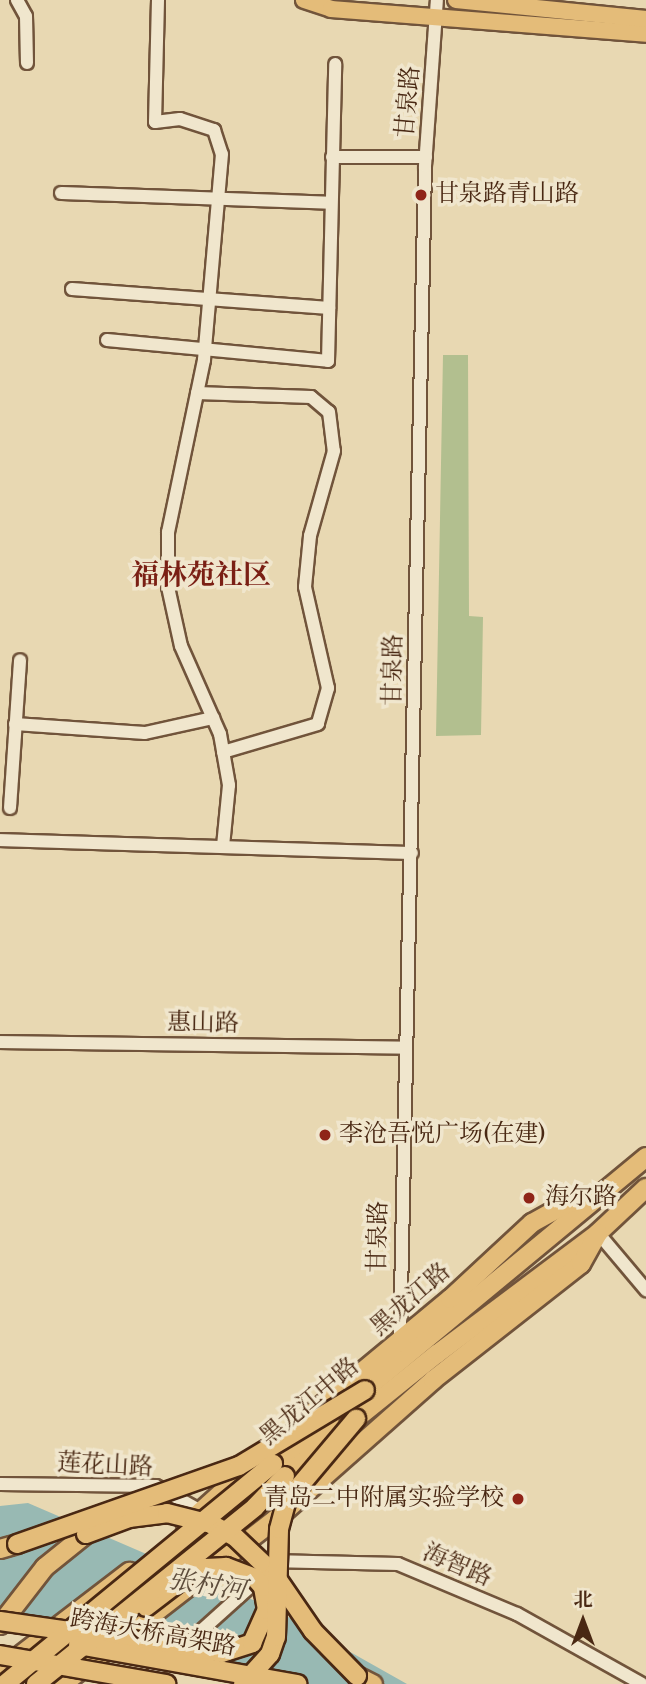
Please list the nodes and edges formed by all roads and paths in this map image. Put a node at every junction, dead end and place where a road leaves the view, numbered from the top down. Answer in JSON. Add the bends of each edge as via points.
{"nodes":[{"id":1,"x":17,"y":0,"type":"edge"},
{"id":2,"x":158,"y":0,"type":"edge"},
{"id":3,"x":304,"y":0,"type":"edge"},
{"id":4,"x":456,"y":0,"type":"edge"},
{"id":5,"x":438,"y":8,"type":"edge"},
{"id":6,"x":646,"y":19,"type":"edge"},
{"id":7,"x":646,"y":34,"type":"edge"},
{"id":8,"x":27,"y":63,"type":"dead end"},
{"id":9,"x":335,"y":64,"type":"dead end"},
{"id":10,"x":332,"y":157,"type":"junction"},
{"id":11,"x":426,"y":157,"type":"junction"},
{"id":12,"x":61,"y":193,"type":"dead end"},
{"id":13,"x":215,"y":198,"type":"junction"},
{"id":14,"x":331,"y":203,"type":"junction"},
{"id":15,"x":72,"y":289,"type":"dead end"},
{"id":16,"x":208,"y":299,"type":"junction"},
{"id":17,"x":329,"y":308,"type":"junction"},
{"id":18,"x":107,"y":340,"type":"dead end"},
{"id":19,"x":204,"y":349,"type":"junction"},
{"id":20,"x":197,"y":394,"type":"junction"},
{"id":21,"x":20,"y":660,"type":"dead end"},
{"id":22,"x":213,"y":718,"type":"junction"},
{"id":23,"x":15,"y":724,"type":"junction"},
{"id":24,"x":223,"y":752,"type":"junction"},
{"id":25,"x":10,"y":808,"type":"dead end"},
{"id":26,"x":0,"y":840,"type":"edge"},
{"id":27,"x":223,"y":846,"type":"junction"},
{"id":28,"x":412,"y":853,"type":"junction"},
{"id":29,"x":0,"y":1042,"type":"edge"},
{"id":30,"x":405,"y":1048,"type":"junction"},
{"id":31,"x":646,"y":1157,"type":"edge"},
{"id":32,"x":646,"y":1188,"type":"edge"},
{"id":33,"x":595,"y":1196,"type":"junction"},
{"id":34,"x":598,"y":1233,"type":"junction"},
{"id":35,"x":646,"y":1290,"type":"edge"},
{"id":36,"x":400,"y":1342,"type":"junction"},
{"id":37,"x":365,"y":1390,"type":"junction"},
{"id":38,"x":356,"y":1419,"type":"junction"},
{"id":39,"x":0,"y":1484,"type":"edge"},
{"id":40,"x":202,"y":1511,"type":"junction"},
{"id":41,"x":239,"y":1548,"type":"junction"},
{"id":42,"x":0,"y":1549,"type":"edge"},
{"id":43,"x":281,"y":1561,"type":"junction"},
{"id":44,"x":0,"y":1623,"type":"edge"},
{"id":45,"x":0,"y":1631,"type":"edge"},
{"id":46,"x":0,"y":1656,"type":"edge"},
{"id":47,"x":0,"y":1674,"type":"edge"},
{"id":48,"x":45,"y":1681,"type":"edge"},
{"id":49,"x":5,"y":1684,"type":"edge"},
{"id":50,"x":141,"y":1684,"type":"edge"},
{"id":51,"x":166,"y":1684,"type":"edge"},
{"id":52,"x":243,"y":1684,"type":"edge"},
{"id":53,"x":298,"y":1684,"type":"edge"},
{"id":54,"x":373,"y":1684,"type":"edge"},
{"id":55,"x":642,"y":1684,"type":"edge"}],
"edges":[{"from":1,"to":8,"type":"street","via":[[26,16]]},
{"from":2,"to":13,"type":"street","via":[[155,122],[180,119],[214,130],[222,154]]},
{"from":3,"to":5,"type":"main road","via":[[331,9]]},
{"from":4,"to":6,"type":"main road"},
{"from":5,"to":7,"type":"main road"},
{"from":5,"to":11,"type":"street","name":"甘泉路"},
{"from":9,"to":10,"type":"street"},
{"from":10,"to":11,"type":"street"},
{"from":10,"to":14,"type":"street"},
{"from":11,"to":28,"type":"street","name":"甘泉路"},
{"from":12,"to":13,"type":"street"},
{"from":13,"to":14,"type":"street"},
{"from":13,"to":16,"type":"street"},
{"from":14,"to":17,"type":"street"},
{"from":15,"to":16,"type":"street"},
{"from":16,"to":17,"type":"street"},
{"from":16,"to":19,"type":"street"},
{"from":17,"to":19,"type":"street","via":[[328,361]]},
{"from":18,"to":19,"type":"street"},
{"from":19,"to":20,"type":"street"},
{"from":20,"to":22,"type":"street","via":[[168,532],[168,587],[181,646]]},
{"from":20,"to":24,"type":"street","via":[[312,397],[329,412],[334,451],[310,536],[305,587],[328,688],[318,724]]},
{"from":21,"to":23,"type":"street"},
{"from":22,"to":23,"type":"street","via":[[145,733]]},
{"from":22,"to":24,"type":"street"},
{"from":23,"to":25,"type":"street"},
{"from":24,"to":27,"type":"street","via":[[229,785]]},
{"from":26,"to":27,"type":"street"},
{"from":27,"to":28,"type":"street"},
{"from":28,"to":30,"type":"street","name":"甘泉路"},
{"from":29,"to":30,"type":"street","name":"惠山路"},
{"from":30,"to":36,"type":"street","name":"甘泉路"},
{"from":31,"to":33,"type":"highway","name":"黑龙江中路"},
{"from":32,"to":34,"type":"highway","name":"黑龙江中路"},
{"from":33,"to":36,"type":"highway","name":"黑龙江路","via":[[566,1204],[532,1223]]},
{"from":33,"to":37,"type":"highway","name":"黑龙江中路"},
{"from":34,"to":35,"type":"street"},
{"from":34,"to":38,"type":"highway","name":"黑龙江中路"},
{"from":34,"to":41,"type":"highway","name":"黑龙江中路","via":[[581,1264],[433,1380]]},
{"from":36,"to":40,"type":"highway","name":"黑龙江路"},
{"from":37,"to":42,"type":"highway","bridge":true,"via":[[239,1466]]},
{"from":37,"to":49,"type":"highway","name":"黑龙江中路","bridge":true},
{"from":38,"to":48,"type":"highway","name":"黑龙江中路","bridge":true},
{"from":38,"to":52,"type":"highway","bridge":true,"via":[[286,1502],[277,1551],[280,1609],[276,1637],[270,1654]]},
{"from":39,"to":40,"type":"street","name":"莲花山路","via":[[156,1486]]},
{"from":40,"to":41,"type":"street","name":"莲花山路"},
{"from":40,"to":47,"type":"highway","bridge":true},
{"from":41,"to":43,"type":"street","name":"海智路"},
{"from":41,"to":48,"type":"highway","name":"黑龙江中路","bridge":true},
{"from":43,"to":50,"type":"street","bridge":true},
{"from":43,"to":55,"type":"street","name":"海智路","via":[[398,1564],[517,1614]]},
{"from":44,"to":48,"type":"highway","bridge":true,"via":[[97,1634],[108,1636],[121,1638],[132,1640],[181,1648],[235,1651],[252,1643],[263,1627],[267,1611],[263,1587],[237,1569],[206,1567],[185,1577],[146,1607],[114,1629],[103,1636],[70,1658]]},
{"from":44,"to":54,"type":"highway","bridge":true,"via":[[64,1548],[107,1525],[167,1513],[211,1524],[250,1548],[336,1658]]},
{"from":45,"to":53,"type":"highway","name":"跨海大桥高架路","bridge":true},
{"from":46,"to":51,"type":"highway","name":"跨海大桥高架路","bridge":true},
{"from":47,"to":48,"type":"highway"}]}
